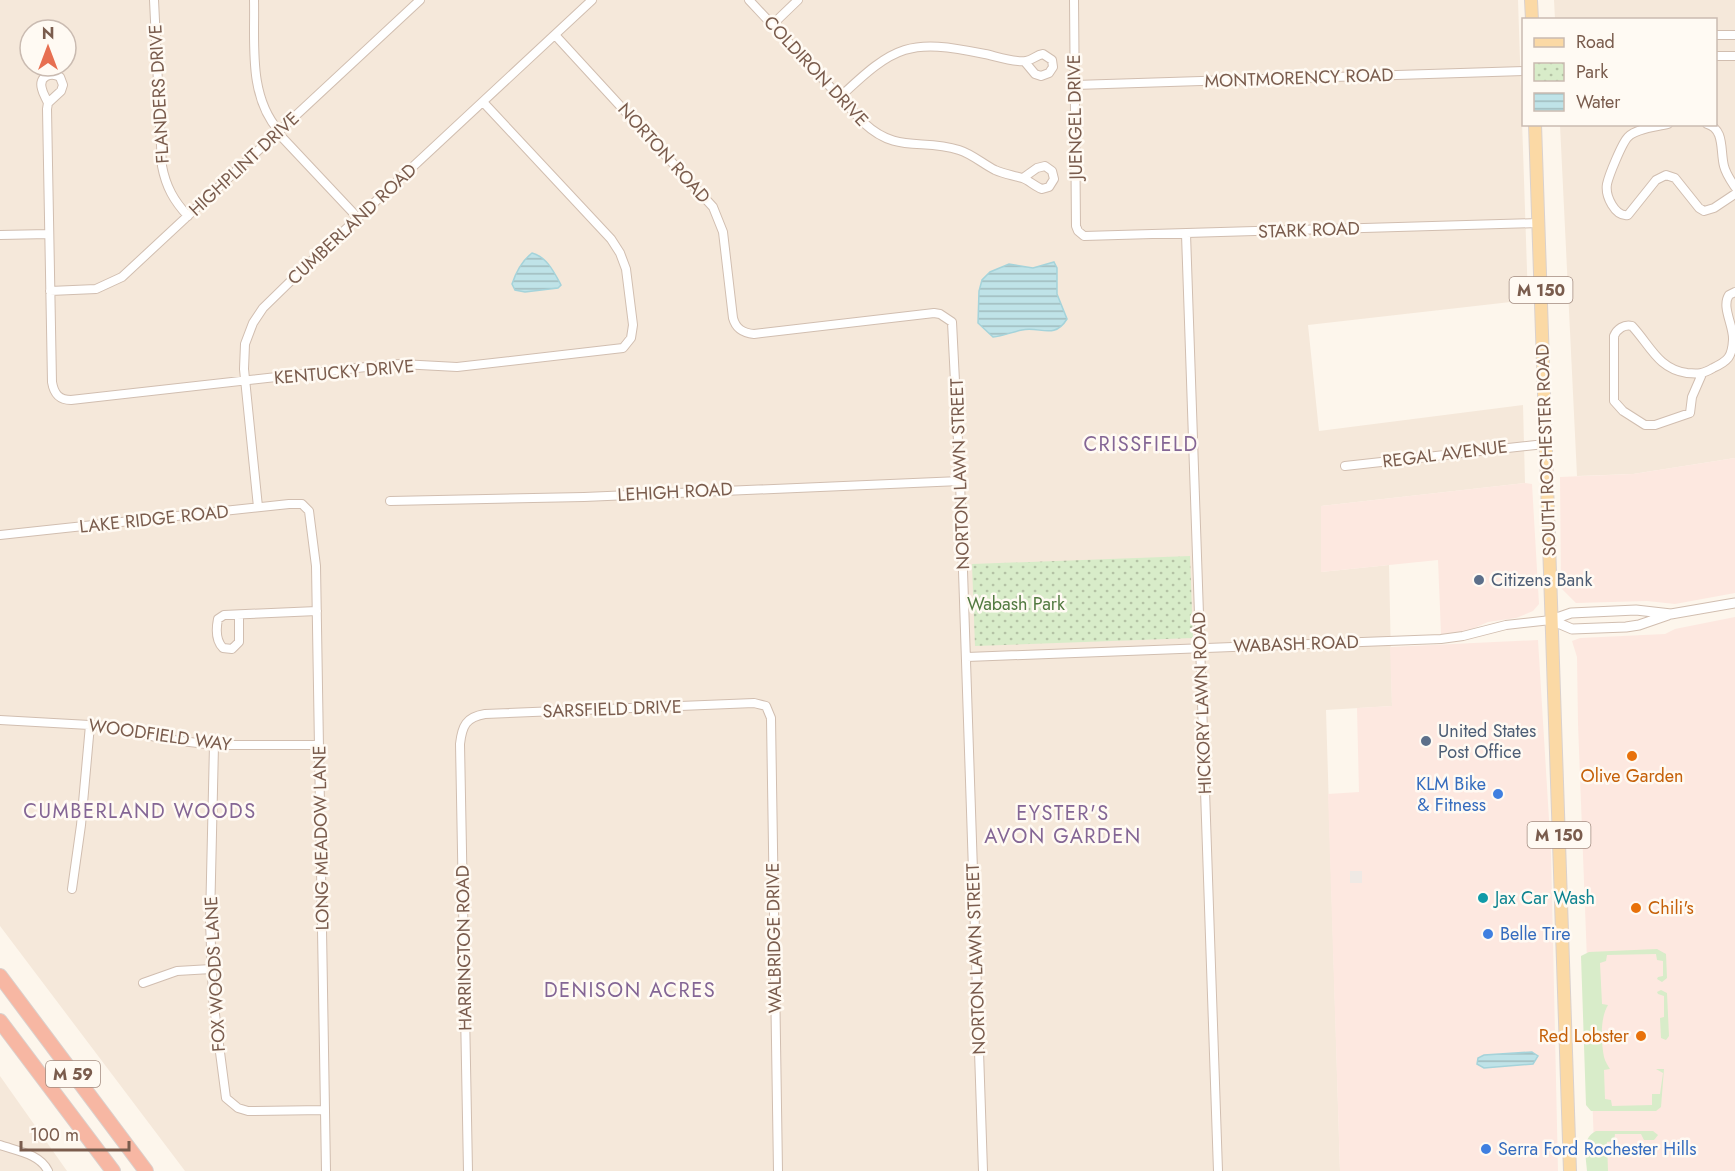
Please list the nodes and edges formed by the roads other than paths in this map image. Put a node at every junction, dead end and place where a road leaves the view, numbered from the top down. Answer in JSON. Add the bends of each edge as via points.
{"nodes":[{"id":1,"x":154,"y":0,"type":"edge"},
{"id":2,"x":254,"y":0,"type":"edge"},
{"id":3,"x":420,"y":0,"type":"edge"},
{"id":4,"x":592,"y":0,"type":"edge"},
{"id":5,"x":749,"y":0,"type":"edge"},
{"id":6,"x":798,"y":0,"type":"edge"},
{"id":7,"x":1074,"y":0,"type":"edge"},
{"id":8,"x":1531,"y":0,"type":"edge"},
{"id":9,"x":1532,"y":18,"type":"edge"},
{"id":10,"x":772,"y":25,"type":"junction"},
{"id":11,"x":555,"y":35,"type":"junction"},
{"id":12,"x":1717,"y":35,"type":"edge"},
{"id":13,"x":1735,"y":35,"type":"edge"},
{"id":14,"x":1717,"y":56,"type":"edge"},
{"id":15,"x":1735,"y":56,"type":"edge"},
{"id":16,"x":1025,"y":62,"type":"dead end"},
{"id":17,"x":1522,"y":71,"type":"edge"},
{"id":18,"x":1075,"y":85,"type":"junction"},
{"id":19,"x":840,"y":97,"type":"junction"},
{"id":20,"x":483,"y":102,"type":"junction"},
{"id":21,"x":48,"y":103,"type":"dead end"},
{"id":22,"x":1535,"y":126,"type":"edge"},
{"id":23,"x":1659,"y":126,"type":"edge"},
{"id":24,"x":1711,"y":126,"type":"edge"},
{"id":25,"x":278,"y":132,"type":"junction"},
{"id":26,"x":1023,"y":178,"type":"dead end"},
{"id":27,"x":1735,"y":187,"type":"edge"},
{"id":28,"x":1735,"y":194,"type":"edge"},
{"id":29,"x":189,"y":216,"type":"junction"},
{"id":30,"x":358,"y":218,"type":"junction"},
{"id":31,"x":1538,"y":223,"type":"junction"},
{"id":32,"x":49,"y":234,"type":"junction"},
{"id":33,"x":1080,"y":234,"type":"joint"},
{"id":34,"x":1186,"y":234,"type":"junction"},
{"id":35,"x":0,"y":235,"type":"edge"},
{"id":36,"x":50,"y":291,"type":"junction"},
{"id":37,"x":1735,"y":292,"type":"edge"},
{"id":38,"x":948,"y":318,"type":"joint"},
{"id":39,"x":1731,"y":362,"type":"edge"},
{"id":40,"x":1702,"y":374,"type":"junction"},
{"id":41,"x":245,"y":381,"type":"junction"},
{"id":42,"x":1545,"y":444,"type":"junction"},
{"id":43,"x":1346,"y":466,"type":"dead end"},
{"id":44,"x":960,"y":481,"type":"junction"},
{"id":45,"x":390,"y":501,"type":"dead end"},
{"id":46,"x":258,"y":507,"type":"junction"},
{"id":47,"x":307,"y":507,"type":"joint"},
{"id":48,"x":0,"y":535,"type":"edge"},
{"id":49,"x":1735,"y":603,"type":"edge"},
{"id":50,"x":317,"y":611,"type":"junction"},
{"id":51,"x":1671,"y":614,"type":"junction"},
{"id":52,"x":239,"y":615,"type":"junction"},
{"id":53,"x":1551,"y":620,"type":"junction"},
{"id":54,"x":1201,"y":648,"type":"junction"},
{"id":55,"x":967,"y":657,"type":"junction"},
{"id":56,"x":766,"y":706,"type":"joint"},
{"id":57,"x":0,"y":720,"type":"edge"},
{"id":58,"x":90,"y":725,"type":"junction"},
{"id":59,"x":463,"y":726,"type":"joint"},
{"id":60,"x":214,"y":745,"type":"junction"},
{"id":61,"x":319,"y":745,"type":"junction"},
{"id":62,"x":72,"y":889,"type":"dead end"},
{"id":63,"x":211,"y":969,"type":"junction"},
{"id":64,"x":0,"y":976,"type":"edge"},
{"id":65,"x":143,"y":982,"type":"dead end"},
{"id":66,"x":0,"y":1021,"type":"edge"},
{"id":67,"x":325,"y":1110,"type":"junction"},
{"id":68,"x":0,"y":1145,"type":"edge"},
{"id":69,"x":48,"y":1171,"type":"edge"},
{"id":70,"x":113,"y":1171,"type":"edge"},
{"id":71,"x":146,"y":1171,"type":"edge"},
{"id":72,"x":326,"y":1171,"type":"edge"},
{"id":73,"x":468,"y":1171,"type":"edge"},
{"id":74,"x":778,"y":1171,"type":"edge"},
{"id":75,"x":983,"y":1171,"type":"edge"},
{"id":76,"x":1218,"y":1171,"type":"edge"},
{"id":77,"x":1570,"y":1171,"type":"edge"}],
"edges":[{"from":1,"to":29,"type":"street","name":"FLANDERS DRIVE","via":[[162,166],[169,190]]},
{"from":2,"to":25,"type":"street","via":[[259,90]]},
{"from":3,"to":25,"type":"street","name":"HIGHPLINT DRIVE"},
{"from":4,"to":11,"type":"street","name":"CUMBERLAND ROAD"},
{"from":5,"to":10,"type":"street","name":"COLDIRON DRIVE"},
{"from":6,"to":10,"type":"street"},
{"from":7,"to":18,"type":"street","name":"JUENGEL DRIVE"},
{"from":8,"to":9,"type":"main road"},
{"from":10,"to":19,"type":"street","name":"COLDIRON DRIVE"},
{"from":11,"to":20,"type":"street","name":"CUMBERLAND ROAD"},
{"from":11,"to":38,"type":"street","name":"NORTON ROAD","via":[[710,201],[722,227],[733,318],[740,330],[754,334],[934,313]]},
{"from":12,"to":13,"type":"street"},
{"from":14,"to":15,"type":"street"},
{"from":16,"to":19,"type":"street","via":[[958,48],[904,49],[870,69]]},
{"from":17,"to":18,"type":"street","name":"MONTMORENCY ROAD"},
{"from":18,"to":33,"type":"street","name":"JUENGEL DRIVE","via":[[1076,226]]},
{"from":19,"to":26,"type":"street","name":"COLDIRON DRIVE","via":[[869,128],[888,140],[960,150],[1000,172]]},
{"from":20,"to":30,"type":"street","name":"CUMBERLAND ROAD"},
{"from":20,"to":41,"type":"street","name":"KENTUCKY DRIVE","via":[[616,246],[626,269],[632,316],[633,334],[627,345],[616,350],[457,367],[401,364]]},
{"from":21,"to":32,"type":"street","name":"KENTUCKY DRIVE"},
{"from":22,"to":31,"type":"main road","name":"SOUTH ROCHESTER ROAD","number":"M 150"},
{"from":23,"to":28,"type":"street","via":[[1638,131],[1626,140],[1607,186],[1616,212],[1628,215],[1656,180],[1666,175],[1675,178],[1704,211]]},
{"from":24,"to":27,"type":"street","via":[[1720,135],[1725,169]]},
{"from":25,"to":29,"type":"street","name":"HIGHPLINT DRIVE"},
{"from":25,"to":30,"type":"street"},
{"from":29,"to":36,"type":"street","name":"HIGHPLINT DRIVE","via":[[115,282],[88,290]]},
{"from":30,"to":41,"type":"street","name":"CUMBERLAND ROAD","via":[[257,316],[245,344]]},
{"from":31,"to":34,"type":"street","name":"STARK ROAD"},
{"from":31,"to":42,"type":"main road","name":"SOUTH ROCHESTER ROAD","number":"M 150"},
{"from":32,"to":35,"type":"street"},
{"from":32,"to":36,"type":"street","name":"KENTUCKY DRIVE"},
{"from":33,"to":34,"type":"street","name":"STARK ROAD"},
{"from":34,"to":54,"type":"street","name":"HICKORY LAWN ROAD"},
{"from":36,"to":41,"type":"street","name":"KENTUCKY DRIVE","via":[[52,382],[61,398]]},
{"from":37,"to":39,"type":"street","via":[[1726,301],[1733,339]]},
{"from":38,"to":44,"type":"street","name":"NORTON LAWN STREET","via":[[954,328]]},
{"from":39,"to":40,"type":"street"},
{"from":40,"to":40,"type":"street","via":[[1690,414],[1655,425],[1639,423],[1614,401],[1616,332],[1632,326],[1663,364]]},
{"from":41,"to":46,"type":"street","name":"CUMBERLAND ROAD"},
{"from":42,"to":43,"type":"street","name":"REGAL AVENUE"},
{"from":42,"to":53,"type":"main road","name":"SOUTH ROCHESTER ROAD","number":"M 150"},
{"from":44,"to":45,"type":"street","name":"LEHIGH ROAD"},
{"from":44,"to":55,"type":"street","name":"NORTON LAWN STREET"},
{"from":46,"to":47,"type":"street","name":"LAKE RIDGE ROAD"},
{"from":46,"to":48,"type":"street","name":"LAKE RIDGE ROAD"},
{"from":47,"to":50,"type":"street","name":"LONG MEADOW LANE","via":[[315,549]]},
{"from":49,"to":51,"type":"street"},
{"from":50,"to":52,"type":"street"},
{"from":50,"to":61,"type":"street","name":"LONG MEADOW LANE"},
{"from":51,"to":53,"type":"street","via":[[1636,610],[1571,613]]},
{"from":51,"to":53,"type":"street","via":[[1626,627],[1572,629]]},
{"from":52,"to":52,"type":"street","via":[[224,615],[218,620],[218,640],[223,648],[232,649],[239,642]]},
{"from":53,"to":54,"type":"street","name":"WABASH ROAD","via":[[1441,639]]},
{"from":53,"to":77,"type":"main road","name":"SOUTH ROCHESTER ROAD","number":"M 150"},
{"from":54,"to":55,"type":"street","name":"WABASH ROAD"},
{"from":54,"to":76,"type":"street","name":"HICKORY LAWN ROAD"},
{"from":55,"to":75,"type":"street","name":"NORTON LAWN STREET"},
{"from":56,"to":59,"type":"street","name":"SARSFIELD DRIVE","via":[[754,703],[496,713],[471,717]]},
{"from":56,"to":74,"type":"street","name":"WALBRIDGE DRIVE","via":[[771,723]]},
{"from":57,"to":58,"type":"street","name":"WOODFIELD WAY"},
{"from":58,"to":60,"type":"street","name":"WOODFIELD WAY"},
{"from":58,"to":62,"type":"street"},
{"from":59,"to":73,"type":"street","name":"HARRINGTON ROAD","via":[[460,744]]},
{"from":60,"to":61,"type":"street","name":"WOODFIELD WAY"},
{"from":60,"to":63,"type":"street","name":"FOX WOODS LANE"},
{"from":61,"to":67,"type":"street","name":"LONG MEADOW LANE"},
{"from":63,"to":65,"type":"street","via":[[177,971]]},
{"from":63,"to":67,"type":"street","name":"FOX WOODS LANE","via":[[224,1091],[231,1104],[248,1112]]},
{"from":64,"to":71,"type":"highway","number":"M 59"},
{"from":66,"to":70,"type":"highway","number":"M 59"},
{"from":67,"to":72,"type":"street","name":"LONG MEADOW LANE"},
{"from":68,"to":69,"type":"street","via":[[36,1158]]}]}
